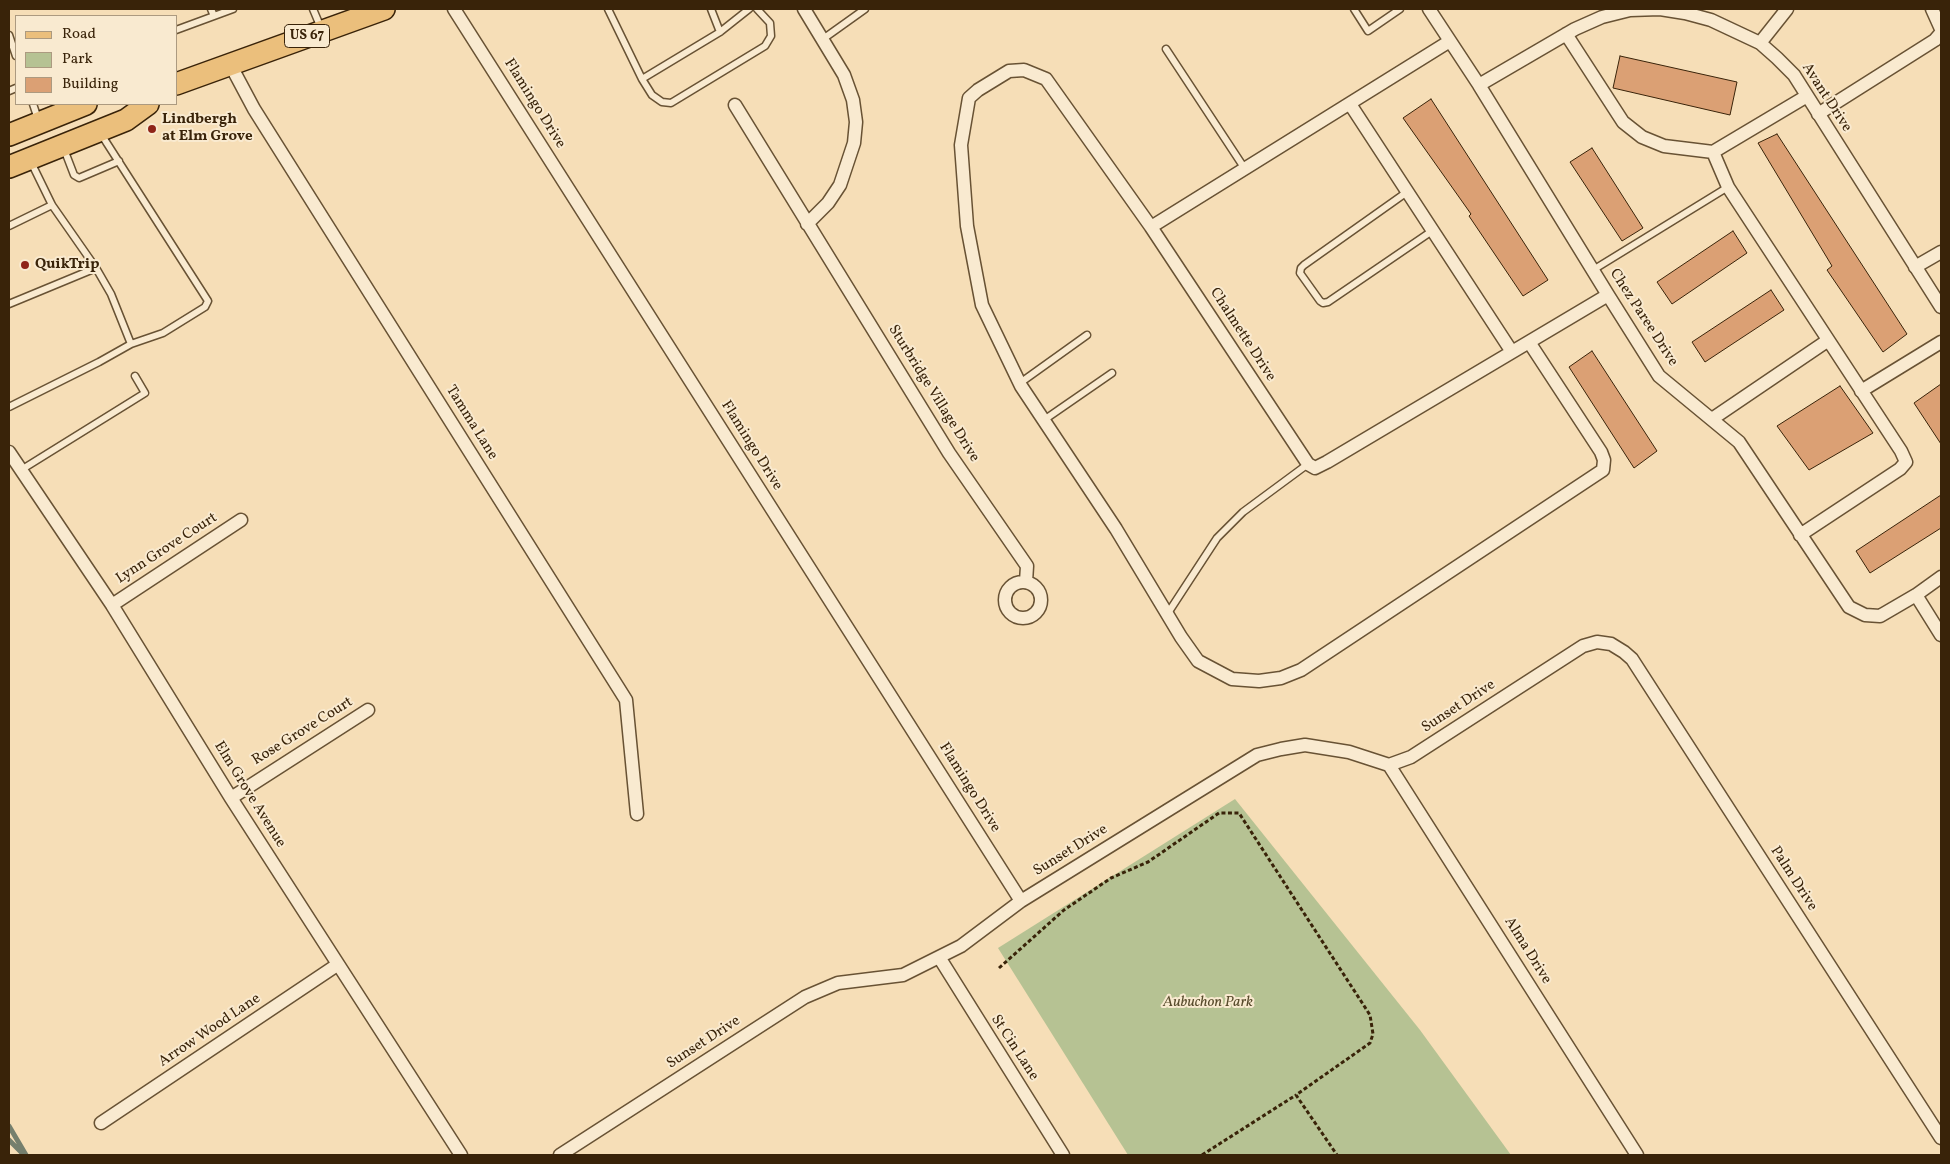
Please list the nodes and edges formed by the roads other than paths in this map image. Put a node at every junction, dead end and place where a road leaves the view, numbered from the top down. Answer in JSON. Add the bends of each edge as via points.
{"nodes":[{"id":1,"x":211,"y":9,"type":"edge"},
{"id":2,"x":233,"y":9,"type":"edge"},
{"id":3,"x":313,"y":9,"type":"edge"},
{"id":4,"x":384,"y":9,"type":"edge"},
{"id":5,"x":454,"y":9,"type":"edge"},
{"id":6,"x":608,"y":9,"type":"edge"},
{"id":7,"x":711,"y":9,"type":"edge"},
{"id":8,"x":749,"y":9,"type":"edge"},
{"id":9,"x":757,"y":9,"type":"edge"},
{"id":10,"x":804,"y":9,"type":"edge"},
{"id":11,"x":865,"y":9,"type":"edge"},
{"id":12,"x":1354,"y":9,"type":"edge"},
{"id":13,"x":1400,"y":9,"type":"edge"},
{"id":14,"x":1429,"y":9,"type":"edge"},
{"id":15,"x":1787,"y":9,"type":"edge"},
{"id":16,"x":1932,"y":9,"type":"edge"},
{"id":17,"x":214,"y":16,"type":"junction"},
{"id":18,"x":178,"y":29,"type":"edge"},
{"id":19,"x":322,"y":31,"type":"junction"},
{"id":20,"x":1941,"y":31,"type":"edge"},
{"id":21,"x":720,"y":32,"type":"junction"},
{"id":22,"x":1566,"y":34,"type":"junction"},
{"id":23,"x":9,"y":35,"type":"edge"},
{"id":24,"x":823,"y":39,"type":"junction"},
{"id":25,"x":1450,"y":41,"type":"junction"},
{"id":26,"x":1760,"y":43,"type":"junction"},
{"id":27,"x":1166,"y":48,"type":"dead end"},
{"id":28,"x":15,"y":53,"type":"edge"},
{"id":29,"x":230,"y":64,"type":"junction"},
{"id":30,"x":642,"y":79,"type":"junction"},
{"id":31,"x":178,"y":83,"type":"edge"},
{"id":32,"x":1479,"y":85,"type":"junction"},
{"id":33,"x":1807,"y":96,"type":"junction"},
{"id":34,"x":1350,"y":104,"type":"junction"},
{"id":35,"x":80,"y":105,"type":"edge"},
{"id":36,"x":147,"y":105,"type":"edge"},
{"id":37,"x":735,"y":106,"type":"dead end"},
{"id":38,"x":36,"y":113,"type":"edge"},
{"id":39,"x":1818,"y":114,"type":"junction"},
{"id":40,"x":98,"y":131,"type":"junction"},
{"id":41,"x":9,"y":134,"type":"edge"},
{"id":42,"x":63,"y":146,"type":"junction"},
{"id":43,"x":1713,"y":152,"type":"junction"},
{"id":44,"x":30,"y":159,"type":"junction"},
{"id":45,"x":118,"y":161,"type":"junction"},
{"id":46,"x":9,"y":167,"type":"edge"},
{"id":47,"x":1245,"y":169,"type":"junction"},
{"id":48,"x":1728,"y":187,"type":"junction"},
{"id":49,"x":1408,"y":192,"type":"junction"},
{"id":50,"x":52,"y":205,"type":"junction"},
{"id":51,"x":807,"y":224,"type":"junction"},
{"id":52,"x":9,"y":226,"type":"edge"},
{"id":53,"x":1152,"y":227,"type":"junction"},
{"id":54,"x":1432,"y":231,"type":"junction"},
{"id":55,"x":1941,"y":252,"type":"edge"},
{"id":56,"x":1915,"y":267,"type":"junction"},
{"id":57,"x":96,"y":268,"type":"junction"},
{"id":58,"x":1593,"y":270,"type":"junction"},
{"id":59,"x":1608,"y":295,"type":"junction"},
{"id":60,"x":9,"y":304,"type":"edge"},
{"id":61,"x":1941,"y":308,"type":"edge"},
{"id":62,"x":1087,"y":335,"type":"dead end"},
{"id":63,"x":1827,"y":341,"type":"junction"},
{"id":64,"x":1530,"y":342,"type":"junction"},
{"id":65,"x":1941,"y":342,"type":"edge"},
{"id":66,"x":131,"y":344,"type":"junction"},
{"id":67,"x":1512,"y":352,"type":"junction"},
{"id":68,"x":1112,"y":373,"type":"dead end"},
{"id":69,"x":136,"y":376,"type":"dead end"},
{"id":70,"x":1020,"y":383,"type":"junction"},
{"id":71,"x":1861,"y":391,"type":"junction"},
{"id":72,"x":9,"y":407,"type":"edge"},
{"id":73,"x":1712,"y":419,"type":"junction"},
{"id":74,"x":1044,"y":420,"type":"junction"},
{"id":75,"x":9,"y":452,"type":"edge"},
{"id":76,"x":1308,"y":464,"type":"junction"},
{"id":77,"x":21,"y":470,"type":"junction"},
{"id":78,"x":241,"y":520,"type":"dead end"},
{"id":79,"x":1800,"y":534,"type":"junction"},
{"id":80,"x":1941,"y":577,"type":"edge"},
{"id":81,"x":1026,"y":582,"type":"dead end"},
{"id":82,"x":1916,"y":595,"type":"junction"},
{"id":83,"x":112,"y":605,"type":"junction"},
{"id":84,"x":1168,"y":613,"type":"junction"},
{"id":85,"x":1941,"y":634,"type":"edge"},
{"id":86,"x":1611,"y":644,"type":"joint"},
{"id":87,"x":368,"y":710,"type":"dead end"},
{"id":88,"x":1390,"y":765,"type":"junction"},
{"id":89,"x":231,"y":798,"type":"junction"},
{"id":90,"x":637,"y":814,"type":"dead end"},
{"id":91,"x":1021,"y":901,"type":"junction"},
{"id":92,"x":939,"y":957,"type":"junction"},
{"id":93,"x":337,"y":965,"type":"junction"},
{"id":94,"x":101,"y":1123,"type":"dead end"},
{"id":95,"x":1941,"y":1138,"type":"edge"},
{"id":96,"x":461,"y":1155,"type":"edge"},
{"id":97,"x":560,"y":1155,"type":"edge"},
{"id":98,"x":1063,"y":1155,"type":"edge"},
{"id":99,"x":1638,"y":1155,"type":"edge"}],
"edges":[{"from":1,"to":17,"type":"lane"},
{"from":2,"to":17,"type":"lane"},
{"from":3,"to":19,"type":"lane"},
{"from":4,"to":19,"type":"main road","number":"US 67"},
{"from":5,"to":91,"type":"street","name":"Flamingo Drive"},
{"from":6,"to":30,"type":"lane"},
{"from":7,"to":21,"type":"lane"},
{"from":8,"to":21,"type":"lane"},
{"from":9,"to":30,"type":"lane","via":[[770,23],[771,36],[765,46],[671,103],[662,102],[652,95]]},
{"from":10,"to":24,"type":"street"},
{"from":11,"to":24,"type":"lane"},
{"from":12,"to":13,"type":"lane","via":[[1368,31]]},
{"from":14,"to":25,"type":"street","name":"Chez Paree Drive"},
{"from":15,"to":26,"type":"street"},
{"from":16,"to":20,"type":"street"},
{"from":17,"to":18,"type":"lane"},
{"from":19,"to":29,"type":"main road","number":"US 67"},
{"from":20,"to":39,"type":"street","via":[[1935,40]]},
{"from":21,"to":30,"type":"lane"},
{"from":22,"to":26,"type":"street","name":"Avant Drive","via":[[1602,17],[1630,10],[1660,10],[1710,20]]},
{"from":22,"to":32,"type":"street","name":"Avant Drive"},
{"from":22,"to":43,"type":"street","via":[[1623,122],[1642,137],[1664,146]]},
{"from":23,"to":28,"type":"lane"},
{"from":24,"to":51,"type":"street","via":[[844,75],[856,122],[854,143],[840,185]]},
{"from":25,"to":32,"type":"street","name":"Chez Paree Drive"},
{"from":25,"to":34,"type":"street"},
{"from":26,"to":33,"type":"street","name":"Avant Drive","via":[[1794,75]]},
{"from":27,"to":47,"type":"lane"},
{"from":29,"to":31,"type":"main road","number":"US 67"},
{"from":29,"to":90,"type":"street","name":"Tamma Lane","via":[[254,109],[626,700]]},
{"from":32,"to":58,"type":"street","name":"Chez Paree Drive"},
{"from":33,"to":39,"type":"street","name":"Avant Drive"},
{"from":33,"to":43,"type":"street"},
{"from":34,"to":47,"type":"street"},
{"from":34,"to":49,"type":"street"},
{"from":35,"to":38,"type":"main road"},
{"from":36,"to":40,"type":"main road","via":[[126,120]]},
{"from":37,"to":51,"type":"street","name":"Sturbridge Village Drive"},
{"from":38,"to":41,"type":"main road"},
{"from":39,"to":56,"type":"street","name":"Avant Drive"},
{"from":40,"to":42,"type":"main road"},
{"from":40,"to":45,"type":"lane"},
{"from":42,"to":44,"type":"main road"},
{"from":42,"to":45,"type":"lane","via":[[74,176],[79,178]]},
{"from":43,"to":48,"type":"street"},
{"from":44,"to":46,"type":"main road"},
{"from":44,"to":50,"type":"lane"},
{"from":45,"to":66,"type":"lane","via":[[208,301],[205,307],[163,333]]},
{"from":47,"to":53,"type":"street"},
{"from":48,"to":58,"type":"lane"},
{"from":48,"to":63,"type":"street"},
{"from":49,"to":54,"type":"street"},
{"from":49,"to":54,"type":"lane","via":[[1304,265],[1300,273],[1320,301],[1328,302]]},
{"from":50,"to":52,"type":"lane"},
{"from":50,"to":57,"type":"lane"},
{"from":51,"to":81,"type":"street","name":"Sturbridge Village Drive","via":[[949,453],[1027,566]]},
{"from":53,"to":70,"type":"street","name":"Chalmette Drive","via":[[1046,79],[1024,70],[1008,70],[970,98],[961,145],[966,226],[982,305]]},
{"from":53,"to":76,"type":"street","name":"Chalmette Drive"},
{"from":54,"to":67,"type":"street"},
{"from":55,"to":56,"type":"street"},
{"from":56,"to":61,"type":"street","name":"Avant Drive"},
{"from":57,"to":60,"type":"lane"},
{"from":57,"to":66,"type":"lane","via":[[111,294]]},
{"from":58,"to":59,"type":"street","name":"Chez Paree Drive"},
{"from":59,"to":64,"type":"street"},
{"from":59,"to":73,"type":"street","name":"Chez Paree Drive","via":[[1660,376]]},
{"from":62,"to":70,"type":"lane"},
{"from":63,"to":71,"type":"street"},
{"from":63,"to":73,"type":"street"},
{"from":64,"to":67,"type":"street"},
{"from":64,"to":84,"type":"street","name":"Chalmette Drive","via":[[1601,452],[1603,470],[1300,670],[1281,678],[1259,681],[1232,678],[1198,661]]},
{"from":65,"to":71,"type":"street"},
{"from":66,"to":72,"type":"lane"},
{"from":67,"to":76,"type":"street","via":[[1327,462],[1315,468]]},
{"from":68,"to":74,"type":"lane"},
{"from":69,"to":77,"type":"lane","via":[[145,393]]},
{"from":70,"to":74,"type":"street","name":"Chalmette Drive"},
{"from":71,"to":79,"type":"street","via":[[1906,462]]},
{"from":73,"to":79,"type":"street","name":"Chez Paree Drive","via":[[1739,442]]},
{"from":74,"to":84,"type":"street","name":"Chalmette Drive"},
{"from":75,"to":77,"type":"street","name":"Elm Grove Avenue"},
{"from":76,"to":84,"type":"lane","via":[[1243,512],[1218,538]]},
{"from":77,"to":83,"type":"street","name":"Elm Grove Avenue"},
{"from":78,"to":83,"type":"street","name":"Lynn Grove Court"},
{"from":79,"to":82,"type":"street","name":"Chez Paree Drive","via":[[1848,606],[1865,614],[1880,616]]},
{"from":80,"to":82,"type":"street"},
{"from":82,"to":85,"type":"street"},
{"from":83,"to":89,"type":"street","name":"Elm Grove Avenue"},
{"from":86,"to":88,"type":"street","name":"Sunset Drive","via":[[1597,642],[1583,646],[1418,753]]},
{"from":86,"to":95,"type":"street","name":"Palm Drive","via":[[1632,659]]},
{"from":87,"to":89,"type":"street","name":"Rose Grove Court"},
{"from":88,"to":91,"type":"street","name":"Sunset Drive","via":[[1349,752],[1305,745],[1257,755]]},
{"from":88,"to":99,"type":"street","name":"Alma Drive"},
{"from":89,"to":93,"type":"street","name":"Elm Grove Avenue"},
{"from":91,"to":92,"type":"street","name":"Sunset Drive","via":[[961,946]]},
{"from":92,"to":97,"type":"street","name":"Sunset Drive","via":[[903,975],[838,983],[805,997]]},
{"from":92,"to":98,"type":"street","name":"St Cin Lane"},
{"from":93,"to":94,"type":"street","name":"Arrow Wood Lane"},
{"from":93,"to":96,"type":"street","name":"Elm Grove Avenue"}]}
